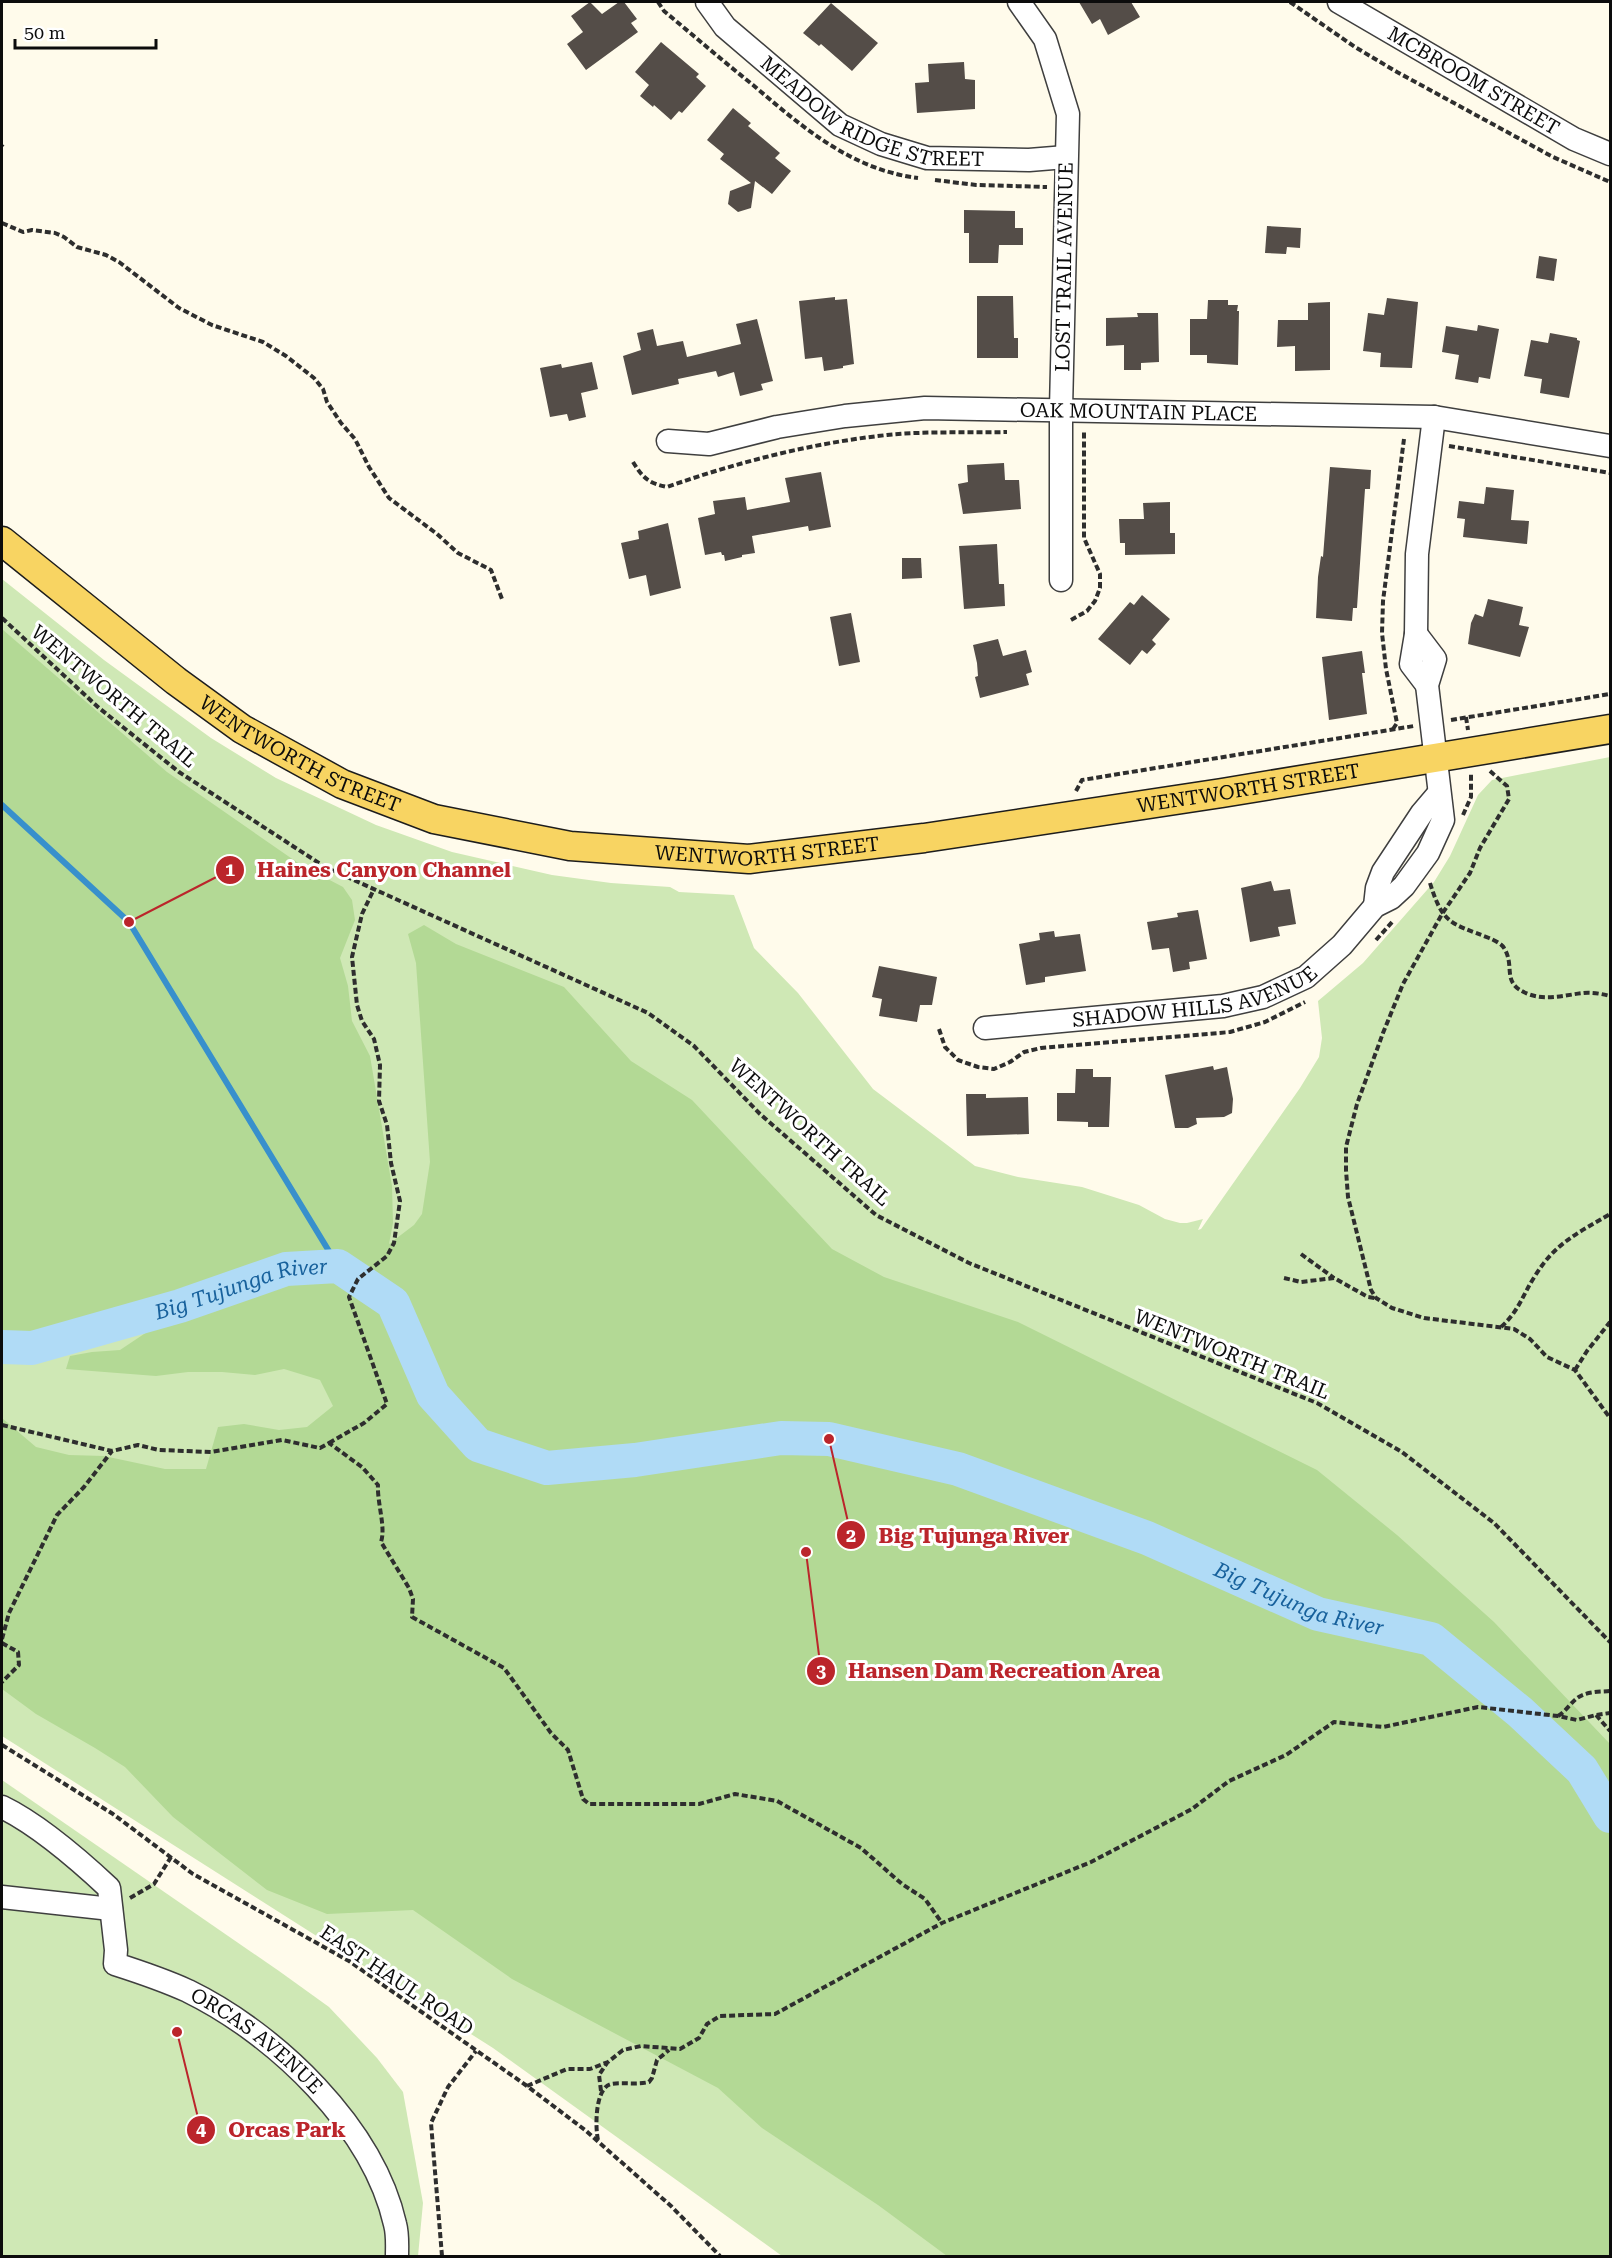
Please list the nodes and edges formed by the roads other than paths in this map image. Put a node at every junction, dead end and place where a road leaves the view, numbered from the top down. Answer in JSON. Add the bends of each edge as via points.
{"nodes":[{"id":1,"x":707,"y":2,"type":"edge"},
{"id":2,"x":1019,"y":2,"type":"edge"},
{"id":3,"x":1339,"y":2,"type":"edge"},
{"id":4,"x":1611,"y":154,"type":"edge"},
{"id":5,"x":1066,"y":157,"type":"junction"},
{"id":6,"x":1061,"y":409,"type":"junction"},
{"id":7,"x":1434,"y":417,"type":"junction"},
{"id":8,"x":668,"y":441,"type":"dead end"},
{"id":9,"x":1611,"y":446,"type":"edge"},
{"id":10,"x":2,"y":541,"type":"edge"},
{"id":11,"x":1061,"y":580,"type":"dead end"},
{"id":12,"x":1611,"y":729,"type":"edge"},
{"id":13,"x":1435,"y":758,"type":"junction"},
{"id":14,"x":1439,"y":793,"type":"junction"},
{"id":15,"x":1397,"y":853,"type":"junction"},
{"id":16,"x":1424,"y":872,"type":"junction"},
{"id":17,"x":1375,"y":906,"type":"junction"},
{"id":18,"x":985,"y":1028,"type":"dead end"},
{"id":19,"x":2,"y":1807,"type":"edge"},
{"id":20,"x":2,"y":1897,"type":"edge"},
{"id":21,"x":111,"y":1909,"type":"junction"},
{"id":22,"x":397,"y":2256,"type":"edge"}],
"edges":[{"from":1,"to":5,"type":"street","name":"MEADOW RIDGE STREET","via":[[724,27],[840,125],[881,144],[927,158]]},
{"from":2,"to":5,"type":"street","name":"LOST TRAIL AVENUE","via":[[1045,39],[1068,114]]},
{"from":3,"to":4,"type":"street","name":"MCBROOM STREET","via":[[1574,139]]},
{"from":5,"to":6,"type":"street","name":"LOST TRAIL AVENUE"},
{"from":6,"to":7,"type":"street","name":"OAK MOUNTAIN PLACE"},
{"from":6,"to":8,"type":"street","name":"OAK MOUNTAIN PLACE","via":[[926,408],[777,427],[709,444]]},
{"from":6,"to":11,"type":"street","name":"LOST TRAIL AVENUE"},
{"from":7,"to":9,"type":"street","name":"OAK MOUNTAIN PLACE"},
{"from":7,"to":13,"type":"street","name":"SHADOW HILLS AVENUE","via":[[1418,554],[1416,634],[1410,664],[1427,685]]},
{"from":10,"to":13,"type":"main road","name":"WENTWORTH STREET","via":[[242,729],[342,784],[434,819],[570,846],[749,859],[924,838]]},
{"from":12,"to":13,"type":"main road","name":"WENTWORTH STREET"},
{"from":13,"to":14,"type":"street","name":"SHADOW HILLS AVENUE"},
{"from":14,"to":15,"type":"street","name":"SHADOW HILLS AVENUE"},
{"from":14,"to":16,"type":"street","name":"SHADOW HILLS AVENUE","via":[[1443,820]]},
{"from":15,"to":16,"type":"street","via":[[1397,861],[1403,867]]},
{"from":15,"to":17,"type":"street","name":"SHADOW HILLS AVENUE","via":[[1383,872]]},
{"from":16,"to":17,"type":"street","name":"SHADOW HILLS AVENUE"},
{"from":17,"to":18,"type":"street","name":"SHADOW HILLS AVENUE","via":[[1342,945],[1306,977],[1263,997],[1223,1006]]},
{"from":19,"to":21,"type":"street","via":[[15,1813],[109,1888]]},
{"from":20,"to":21,"type":"street"},
{"from":21,"to":22,"type":"street","name":"ORCAS AVENUE","via":[[115,1964],[159,1978],[228,2015],[288,2058],[314,2085],[351,2131],[375,2170],[396,2227]]}]}
